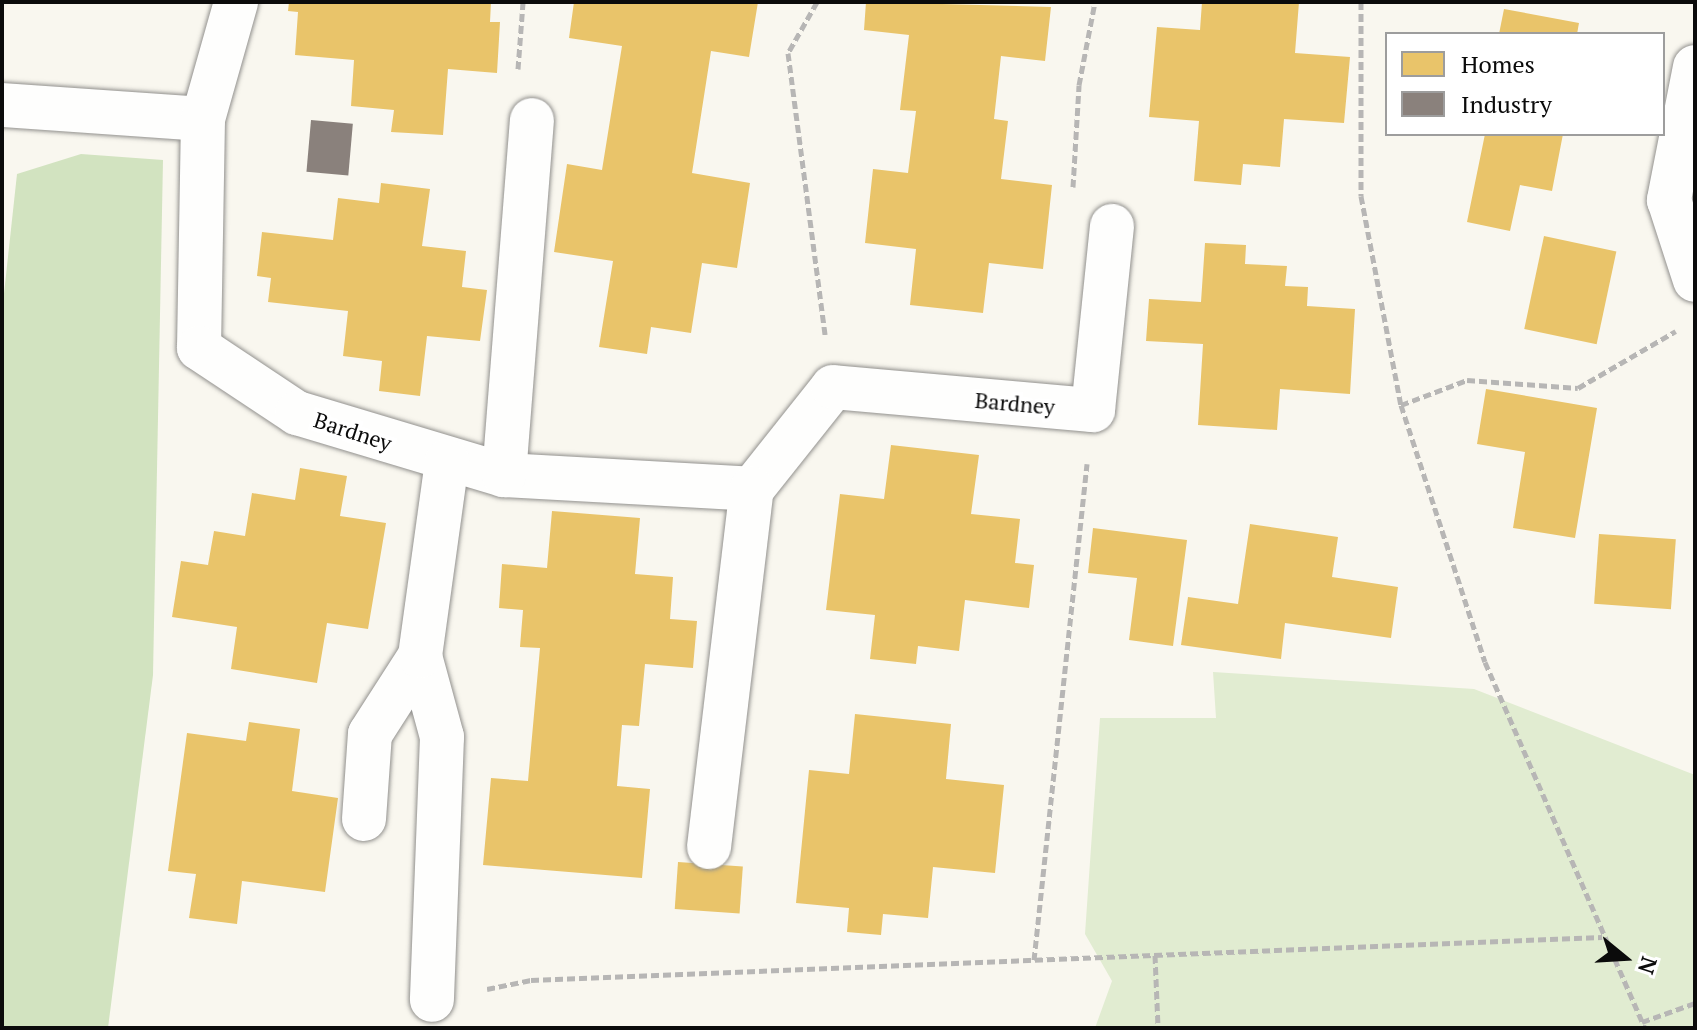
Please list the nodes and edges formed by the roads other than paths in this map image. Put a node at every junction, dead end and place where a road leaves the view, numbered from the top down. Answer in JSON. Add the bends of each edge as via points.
{"nodes":[{"id":1,"x":236,"y":2,"type":"edge"},
{"id":2,"x":1695,"y":67,"type":"edge"},
{"id":3,"x":2,"y":105,"type":"edge"},
{"id":4,"x":203,"y":119,"type":"junction"},
{"id":5,"x":532,"y":120,"type":"road end"},
{"id":6,"x":1112,"y":226,"type":"road end"},
{"id":7,"x":1695,"y":280,"type":"edge"},
{"id":8,"x":447,"y":461,"type":"junction"},
{"id":9,"x":504,"y":475,"type":"junction"},
{"id":10,"x":752,"y":489,"type":"junction"},
{"id":11,"x":420,"y":656,"type":"junction"},
{"id":12,"x":364,"y":819,"type":"dead end"},
{"id":13,"x":709,"y":847,"type":"dead end"},
{"id":14,"x":432,"y":1000,"type":"road end"}],
"edges":[{"from":1,"to":4,"type":"street","name":"Bardney"},
{"from":2,"to":7,"type":"street","via":[[1669,200]]},
{"from":3,"to":4,"type":"street"},
{"from":4,"to":8,"type":"street","name":"Bardney","via":[[199,348],[297,413]]},
{"from":5,"to":9,"type":"street"},
{"from":6,"to":10,"type":"street","name":"Bardney","via":[[1093,410],[833,387]]},
{"from":8,"to":9,"type":"street","name":"Bardney"},
{"from":8,"to":11,"type":"street"},
{"from":9,"to":10,"type":"street","name":"Bardney"},
{"from":10,"to":13,"type":"street"},
{"from":11,"to":12,"type":"street","via":[[370,734]]},
{"from":11,"to":14,"type":"street","via":[[442,737]]}]}
